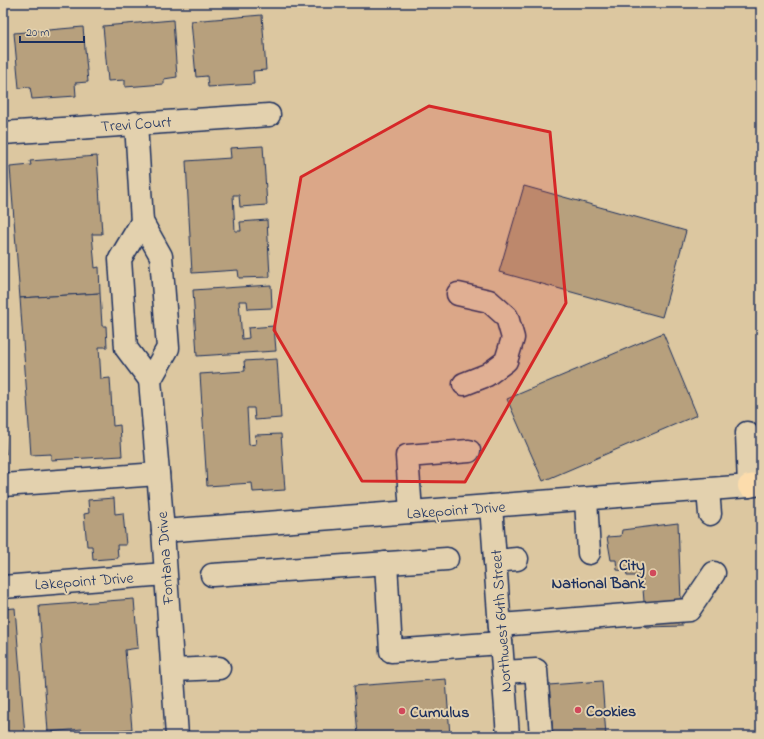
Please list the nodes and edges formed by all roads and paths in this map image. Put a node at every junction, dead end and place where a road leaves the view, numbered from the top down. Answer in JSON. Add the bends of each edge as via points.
{"nodes":[{"id":1,"x":269,"y":115,"type":"dead end"},
{"id":2,"x":136,"y":123,"type":"junction"},
{"id":3,"x":3,"y":133,"type":"edge"},
{"id":4,"x":142,"y":222,"type":"junction"},
{"id":5,"x":458,"y":294,"type":"dead end"},
{"id":6,"x":150,"y":380,"type":"junction"},
{"id":7,"x":464,"y":384,"type":"dead end"},
{"id":8,"x":747,"y":433,"type":"dead end"},
{"id":9,"x":469,"y":451,"type":"dead end"},
{"id":10,"x":158,"y":474,"type":"junction"},
{"id":11,"x":755,"y":485,"type":"edge"},
{"id":12,"x":3,"y":486,"type":"edge"},
{"id":13,"x":708,"y":490,"type":"junction"},
{"id":14,"x":586,"y":499,"type":"junction"},
{"id":15,"x":491,"y":506,"type":"junction"},
{"id":16,"x":410,"y":512,"type":"junction"},
{"id":17,"x":710,"y":514,"type":"dead end"},
{"id":18,"x":163,"y":531,"type":"junction"},
{"id":19,"x":589,"y":553,"type":"dead end"},
{"id":20,"x":447,"y":559,"type":"dead end"},
{"id":21,"x":517,"y":559,"type":"dead end"},
{"id":22,"x":495,"y":561,"type":"junction"},
{"id":23,"x":386,"y":563,"type":"junction"},
{"id":24,"x":714,"y":573,"type":"dead end"},
{"id":25,"x":165,"y":574,"type":"junction"},
{"id":26,"x":212,"y":575,"type":"dead end"},
{"id":27,"x":3,"y":587,"type":"edge"},
{"id":28,"x":500,"y":634,"type":"junction"},
{"id":29,"x":219,"y":668,"type":"dead end"},
{"id":30,"x":173,"y":670,"type":"junction"},
{"id":31,"x":504,"y":672,"type":"junction"},
{"id":32,"x":177,"y":736,"type":"edge"},
{"id":33,"x":508,"y":736,"type":"edge"},
{"id":34,"x":540,"y":736,"type":"edge"}],
"edges":[{"from":1,"to":2,"type":"street","name":"Trevi Court"},
{"from":2,"to":3,"type":"street","name":"Trevi Court"},
{"from":2,"to":4,"type":"street"},
{"from":4,"to":6,"type":"street","via":[[161,256],[168,348]]},
{"from":4,"to":6,"type":"street","via":[[120,259],[126,348]]},
{"from":5,"to":7,"type":"street","via":[[489,301],[507,317],[513,338],[506,361],[487,375]]},
{"from":6,"to":10,"type":"street","name":"Fontana Drive"},
{"from":8,"to":11,"type":"street"},
{"from":9,"to":16,"type":"street","via":[[407,456]]},
{"from":10,"to":12,"type":"street"},
{"from":10,"to":18,"type":"street","name":"Fontana Drive"},
{"from":11,"to":13,"type":"street","name":"Lakepoint Drive"},
{"from":13,"to":14,"type":"street","name":"Lakepoint Drive"},
{"from":13,"to":17,"type":"street"},
{"from":14,"to":15,"type":"street","name":"Lakepoint Drive"},
{"from":14,"to":19,"type":"street"},
{"from":15,"to":16,"type":"street","name":"Lakepoint Drive"},
{"from":15,"to":22,"type":"street","name":"Northwest 64th Street"},
{"from":16,"to":18,"type":"street","name":"Lakepoint Drive","via":[[348,508]]},
{"from":18,"to":25,"type":"street","name":"Fontana Drive"},
{"from":20,"to":23,"type":"street"},
{"from":21,"to":22,"type":"street"},
{"from":22,"to":28,"type":"street","name":"Northwest 64th Street"},
{"from":23,"to":26,"type":"street"},
{"from":23,"to":28,"type":"street","via":[[391,651]]},
{"from":24,"to":28,"type":"street","via":[[689,610]]},
{"from":25,"to":27,"type":"street","name":"Lakepoint Drive"},
{"from":25,"to":30,"type":"street","name":"Fontana Drive"},
{"from":28,"to":31,"type":"street","name":"Northwest 64th Street"},
{"from":29,"to":30,"type":"street"},
{"from":30,"to":32,"type":"street","name":"Fontana Drive"},
{"from":31,"to":33,"type":"street","name":"Northwest 64th Street"},
{"from":31,"to":34,"type":"street","via":[[536,670]]}]}
